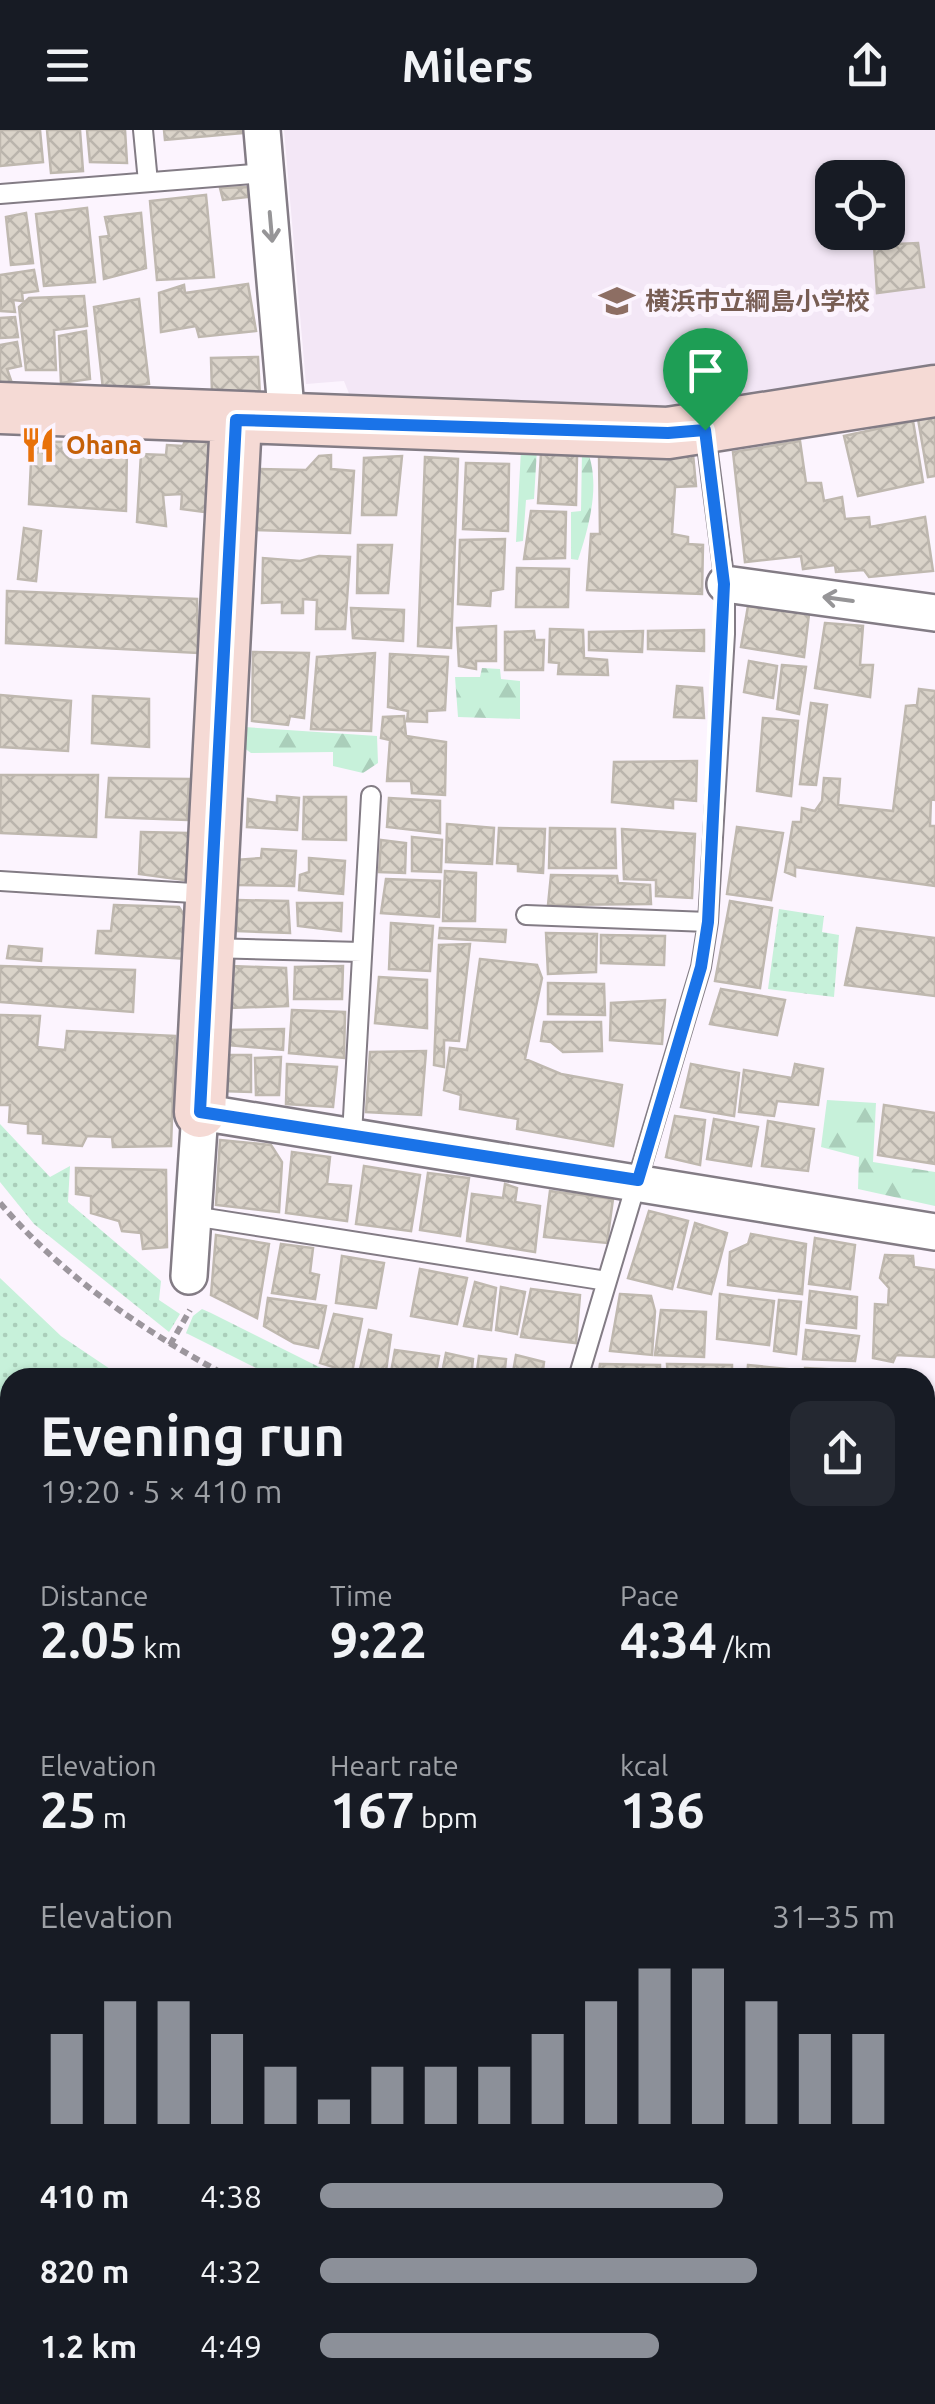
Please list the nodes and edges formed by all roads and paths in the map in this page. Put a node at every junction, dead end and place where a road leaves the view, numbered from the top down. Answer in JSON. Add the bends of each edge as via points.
{"nodes":[{"id":1,"x":144,"y":130,"type":"edge"},
{"id":2,"x":262,"y":130,"type":"edge"},
{"id":3,"x":266,"y":173,"type":"junction"},
{"id":4,"x":148,"y":182,"type":"junction"},
{"id":5,"x":0,"y":194,"type":"edge"},
{"id":6,"x":935,"y":391,"type":"edge"},
{"id":7,"x":0,"y":408,"type":"edge"},
{"id":8,"x":236,"y":420,"type":"junction"},
{"id":9,"x":288,"y":421,"type":"junction"},
{"id":10,"x":705,"y":430,"type":"junction"},
{"id":11,"x":724,"y":584,"type":"junction"},
{"id":12,"x":935,"y":613,"type":"edge"},
{"id":13,"x":371,"y":796,"type":"dead end"},
{"id":14,"x":0,"y":881,"type":"edge"},
{"id":15,"x":212,"y":894,"type":"junction"},
{"id":16,"x":526,"y":915,"type":"dead end"},
{"id":17,"x":708,"y":922,"type":"junction"},
{"id":18,"x":208,"y":948,"type":"junction"},
{"id":19,"x":362,"y":952,"type":"junction"},
{"id":20,"x":200,"y":1112,"type":"junction"},
{"id":21,"x":352,"y":1136,"type":"junction"},
{"id":22,"x":638,"y":1180,"type":"junction"},
{"id":23,"x":0,"y":1204,"type":"edge"},
{"id":24,"x":193,"y":1216,"type":"junction"},
{"id":25,"x":935,"y":1232,"type":"edge"},
{"id":26,"x":189,"y":1276,"type":"dead end"},
{"id":27,"x":608,"y":1281,"type":"junction"},
{"id":28,"x":178,"y":1331,"type":"dead end"},
{"id":29,"x":170,"y":1345,"type":"junction"},
{"id":30,"x":213,"y":1368,"type":"edge"},
{"id":31,"x":581,"y":1368,"type":"edge"}],
"edges":[{"from":1,"to":4,"type":"lane"},
{"from":2,"to":3,"type":"street"},
{"from":3,"to":4,"type":"lane"},
{"from":3,"to":9,"type":"street","one_way":true},
{"from":4,"to":5,"type":"lane"},
{"from":6,"to":10,"type":"street"},
{"from":7,"to":8,"type":"street"},
{"from":8,"to":9,"type":"street"},
{"from":8,"to":15,"type":"street"},
{"from":9,"to":10,"type":"street"},
{"from":10,"to":11,"type":"lane"},
{"from":12,"to":11,"type":"street","one_way":true},
{"from":11,"to":17,"type":"lane"},
{"from":13,"to":19,"type":"lane"},
{"from":14,"to":15,"type":"lane"},
{"from":15,"to":18,"type":"street"},
{"from":16,"to":17,"type":"lane"},
{"from":17,"to":22,"type":"lane","via":[[701,967]]},
{"from":18,"to":19,"type":"lane"},
{"from":18,"to":20,"type":"street"},
{"from":19,"to":21,"type":"lane"},
{"from":20,"to":21,"type":"street"},
{"from":20,"to":24,"type":"street"},
{"from":21,"to":22,"type":"street"},
{"from":22,"to":25,"type":"street"},
{"from":22,"to":27,"type":"lane"},
{"from":23,"to":29,"type":"path","via":[[49,1254]]},
{"from":24,"to":26,"type":"street"},
{"from":24,"to":27,"type":"lane"},
{"from":27,"to":31,"type":"lane"},
{"from":28,"to":29,"type":"path"},
{"from":29,"to":30,"type":"path"}]}
